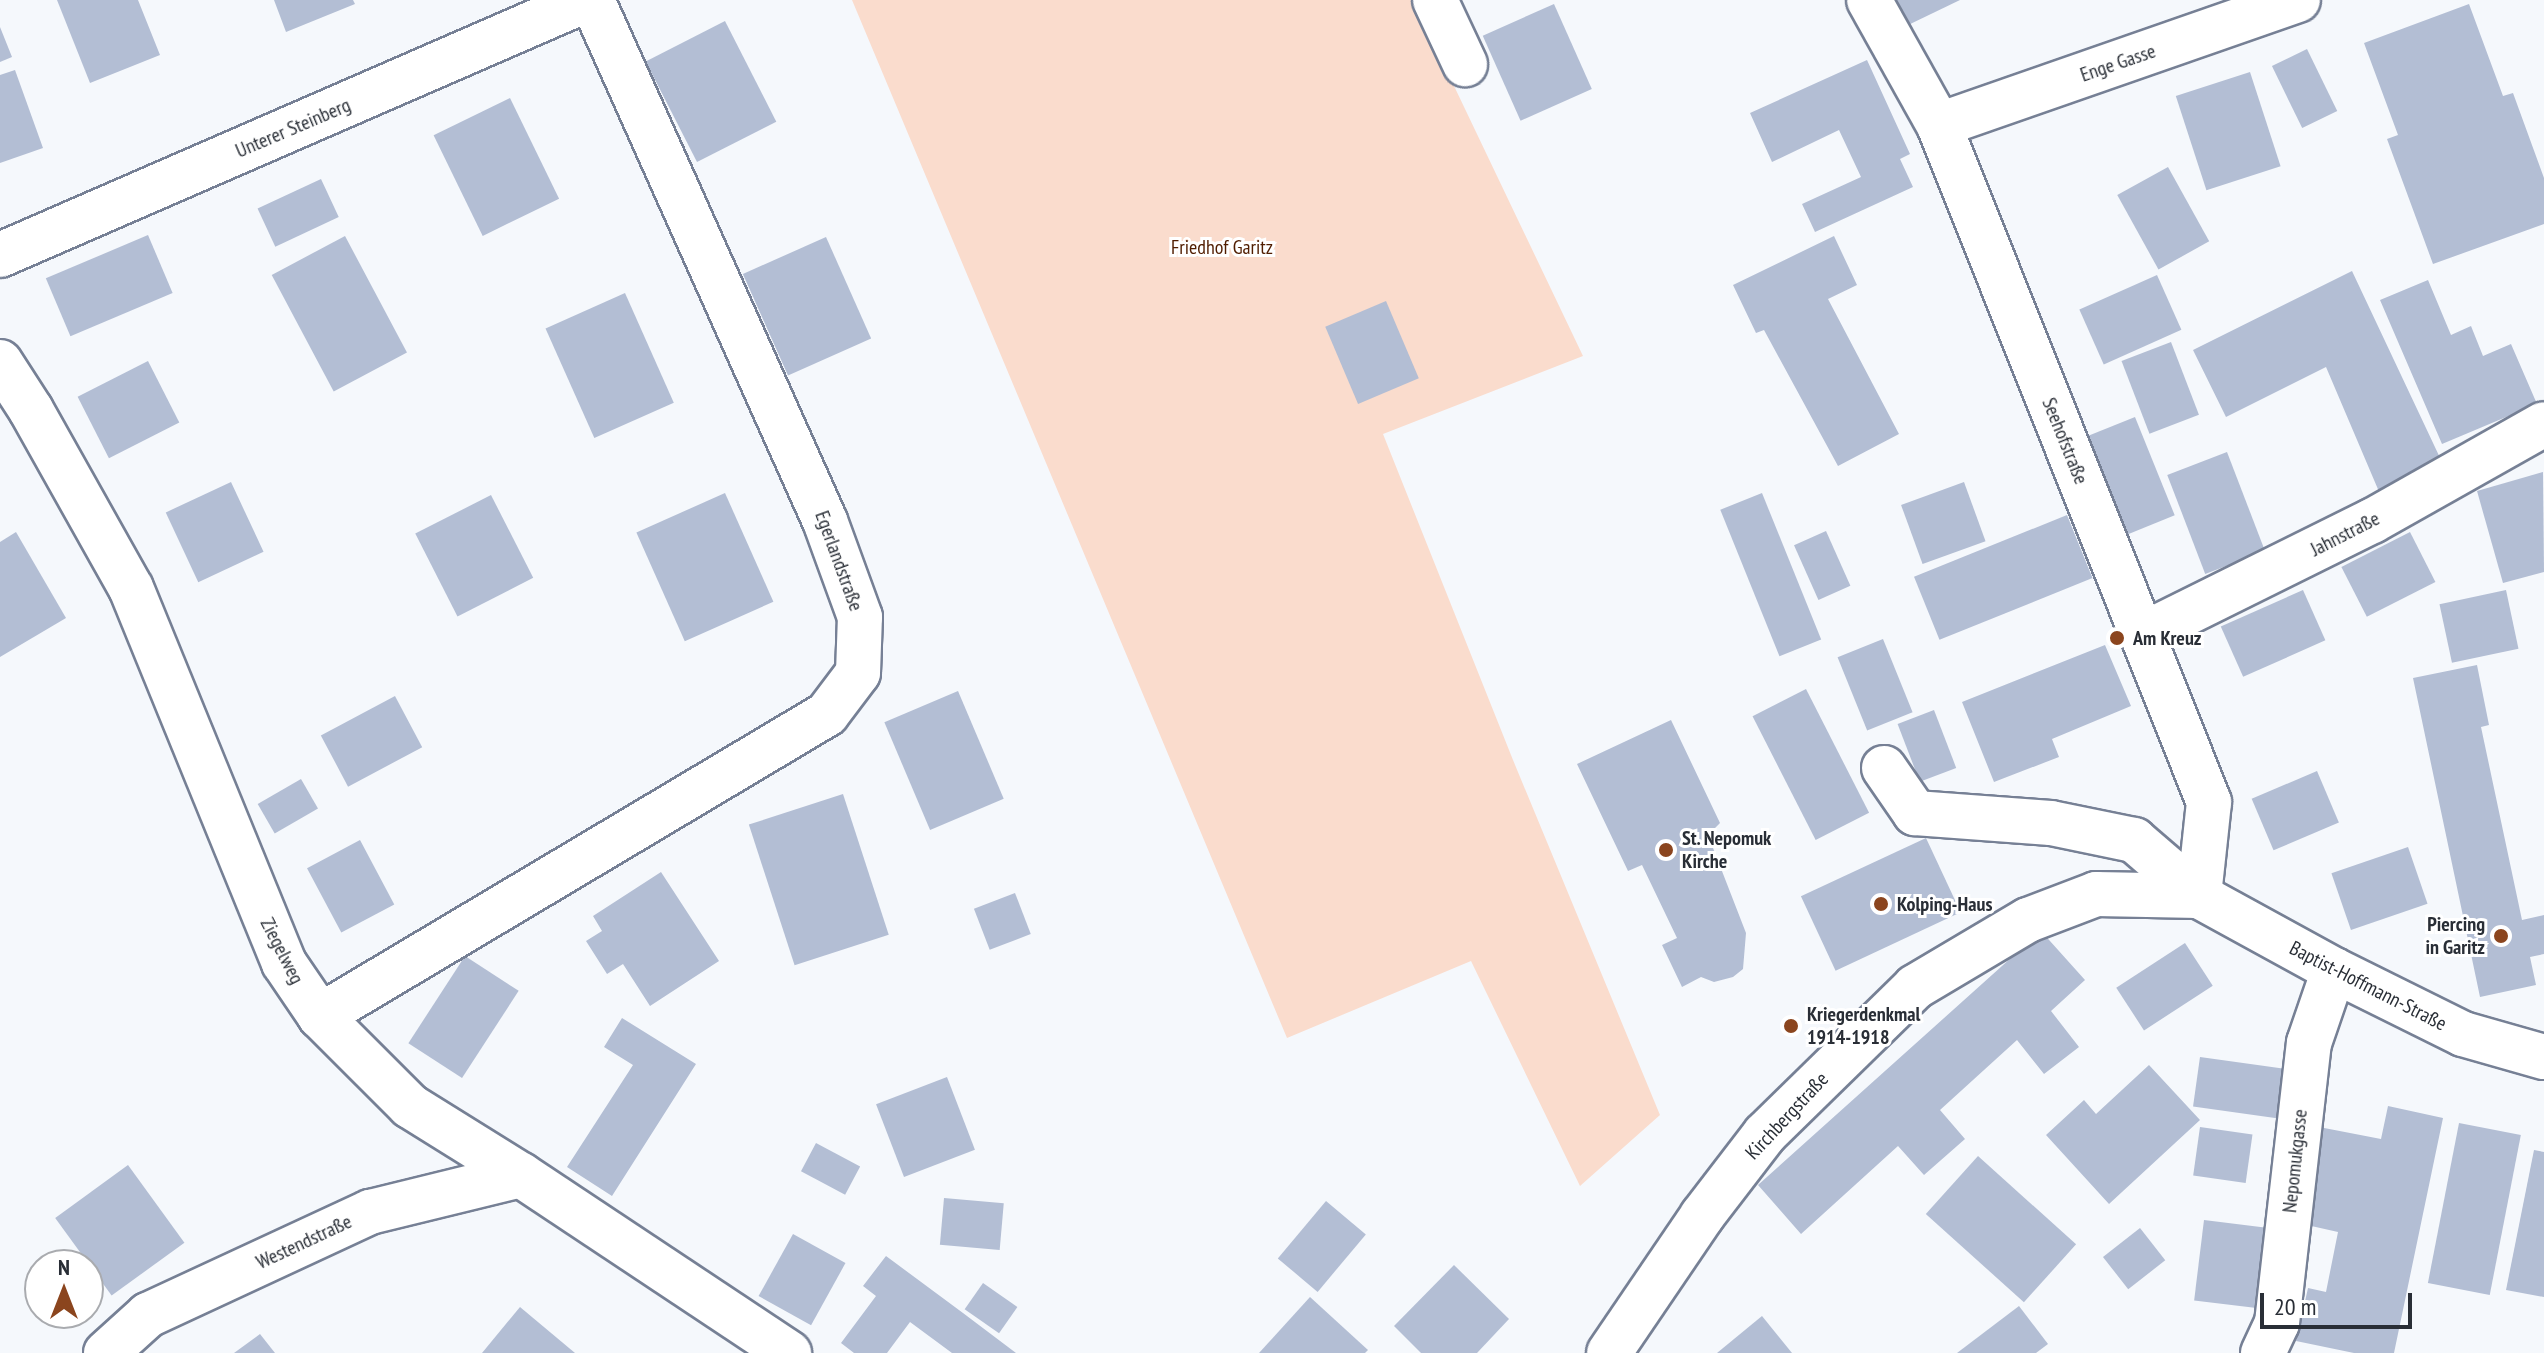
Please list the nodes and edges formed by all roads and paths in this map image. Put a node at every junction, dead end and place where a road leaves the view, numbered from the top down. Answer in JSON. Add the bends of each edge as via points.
{"nodes":[{"id":1,"x":589,"y":0,"type":"edge"},
{"id":2,"x":1435,"y":0,"type":"edge"},
{"id":3,"x":1869,"y":0,"type":"edge"},
{"id":4,"x":2298,"y":0,"type":"edge"},
{"id":5,"x":1465,"y":64,"type":"dead end"},
{"id":6,"x":1939,"y":125,"type":"junction"},
{"id":7,"x":0,"y":255,"type":"edge"},
{"id":8,"x":0,"y":362,"type":"edge"},
{"id":9,"x":2544,"y":424,"type":"edge"},
{"id":10,"x":2142,"y":635,"type":"junction"},
{"id":11,"x":1884,"y":768,"type":"dead end"},
{"id":12,"x":2199,"y":896,"type":"junction"},
{"id":13,"x":2334,"y":970,"type":"junction"},
{"id":14,"x":320,"y":1016,"type":"junction"},
{"id":15,"x":2544,"y":1057,"type":"edge"},
{"id":16,"x":521,"y":1175,"type":"junction"},
{"id":17,"x":106,"y":1353,"type":"edge"},
{"id":18,"x":789,"y":1353,"type":"edge"},
{"id":19,"x":1609,"y":1353,"type":"edge"},
{"id":20,"x":2263,"y":1353,"type":"edge"}],
"edges":[{"from":1,"to":7,"type":"street","name":"Unterer Steinberg"},
{"from":1,"to":14,"type":"street","name":"Egerlandstraße","via":[[825,521],[860,617],[858,673],[827,714]]},
{"from":2,"to":5,"type":"street"},
{"from":3,"to":6,"type":"street","name":"Seehofstraße"},
{"from":4,"to":6,"type":"street","name":"Enge Gasse"},
{"from":6,"to":10,"type":"street","name":"Seehofstraße"},
{"from":8,"to":14,"type":"street","name":"Ziegelweg","via":[[131,588],[284,963]]},
{"from":9,"to":10,"type":"street","name":"Jahnstraße","via":[[2372,521]]},
{"from":10,"to":12,"type":"street","name":"Seehofstraße","via":[[2209,802]]},
{"from":11,"to":12,"type":"street","via":[[1915,813],[2051,823],[2134,840]]},
{"from":12,"to":13,"type":"street","name":"Baptist-Hoffmann-Straße"},
{"from":12,"to":19,"type":"street","name":"Kirchbergstraße","via":[[2096,894],[2028,920],[1915,987],[1765,1134]]},
{"from":13,"to":15,"type":"street","name":"Baptist-Hoffmann-Straße","via":[[2463,1034]]},
{"from":13,"to":20,"type":"street","name":"Nepomukgasse","via":[[2309,1043],[2277,1323]]},
{"from":14,"to":16,"type":"street","name":"Ziegelweg","via":[[410,1106]]},
{"from":16,"to":17,"type":"street","name":"Westendstraße","via":[[370,1212],[148,1315]]},
{"from":16,"to":18,"type":"street","name":"Ziegelweg"}]}
